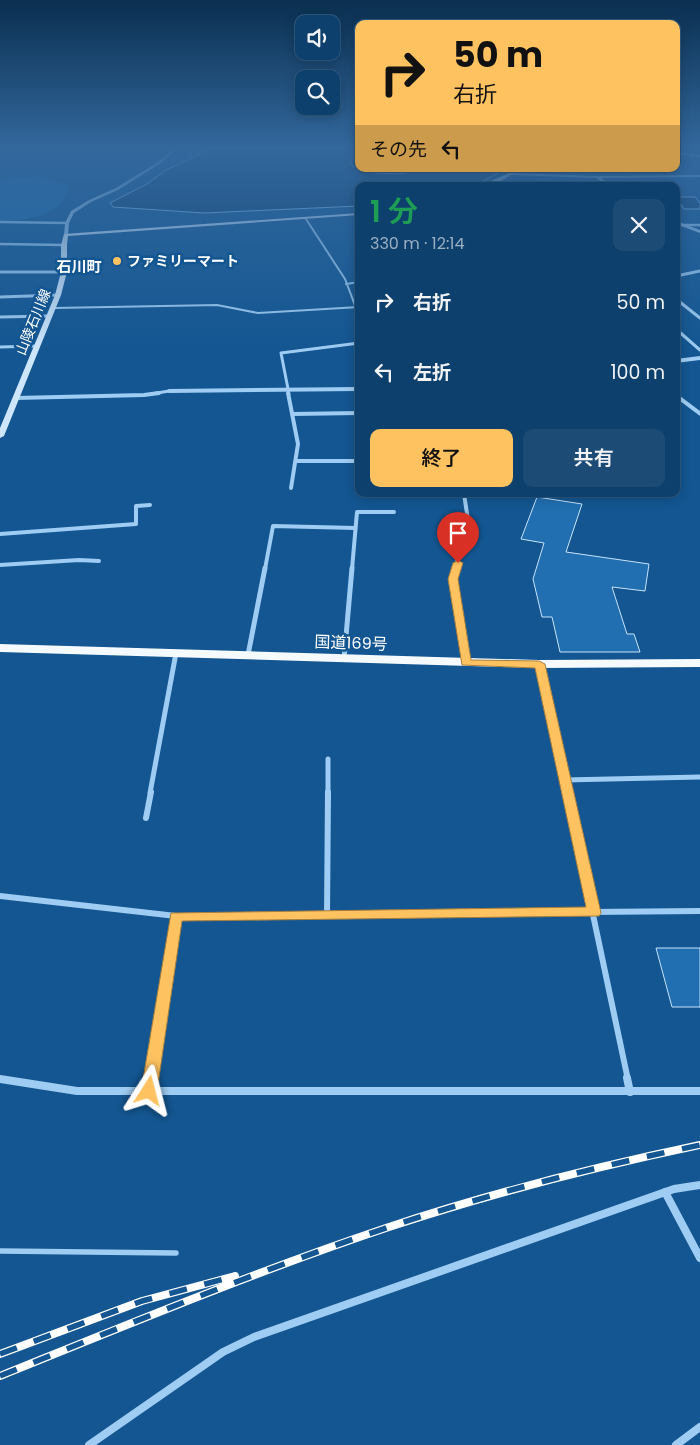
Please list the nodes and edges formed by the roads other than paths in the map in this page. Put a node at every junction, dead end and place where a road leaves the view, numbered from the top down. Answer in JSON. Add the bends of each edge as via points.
{"nodes":[{"id":1,"x":70,"y":216,"type":"edge"},
{"id":2,"x":333,"y":216,"type":"edge"},
{"id":3,"x":306,"y":219,"type":"junction"},
{"id":4,"x":0,"y":222,"type":"edge"},
{"id":5,"x":67,"y":223,"type":"junction"},
{"id":6,"x":680,"y":224,"type":"edge"},
{"id":7,"x":700,"y":224,"type":"edge"},
{"id":8,"x":680,"y":225,"type":"edge"},
{"id":9,"x":700,"y":232,"type":"edge"},
{"id":10,"x":66,"y":235,"type":"junction"},
{"id":11,"x":0,"y":244,"type":"edge"},
{"id":12,"x":64,"y":245,"type":"junction"},
{"id":13,"x":700,"y":271,"type":"edge"},
{"id":14,"x":0,"y":272,"type":"edge"},
{"id":15,"x":64,"y":272,"type":"junction"},
{"id":16,"x":680,"y":275,"type":"edge"},
{"id":17,"x":355,"y":283,"type":"edge"},
{"id":18,"x":346,"y":284,"type":"junction"},
{"id":19,"x":58,"y":296,"type":"junction"},
{"id":20,"x":0,"y":297,"type":"edge"},
{"id":21,"x":680,"y":302,"type":"edge"},
{"id":22,"x":355,"y":303,"type":"edge"},
{"id":23,"x":355,"y":307,"type":"edge"},
{"id":24,"x":54,"y":308,"type":"junction"},
{"id":25,"x":49,"y":316,"type":"junction"},
{"id":26,"x":0,"y":317,"type":"edge"},
{"id":27,"x":700,"y":318,"type":"edge"},
{"id":28,"x":680,"y":332,"type":"edge"},
{"id":29,"x":355,"y":343,"type":"edge"},
{"id":30,"x":37,"y":346,"type":"junction"},
{"id":31,"x":0,"y":347,"type":"edge"},
{"id":32,"x":700,"y":350,"type":"edge"},
{"id":33,"x":700,"y":358,"type":"edge"},
{"id":34,"x":680,"y":360,"type":"edge"},
{"id":35,"x":289,"y":389,"type":"junction"},
{"id":36,"x":355,"y":389,"type":"edge"},
{"id":37,"x":169,"y":391,"type":"joint"},
{"id":38,"x":16,"y":398,"type":"junction"},
{"id":39,"x":680,"y":398,"type":"edge"},
{"id":40,"x":355,"y":413,"type":"edge"},
{"id":41,"x":292,"y":414,"type":"junction"},
{"id":42,"x":700,"y":414,"type":"edge"},
{"id":43,"x":0,"y":436,"type":"edge"},
{"id":44,"x":296,"y":461,"type":"junction"},
{"id":45,"x":355,"y":461,"type":"edge"},
{"id":46,"x":291,"y":488,"type":"dead end"},
{"id":47,"x":464,"y":497,"type":"edge"},
{"id":48,"x":150,"y":505,"type":"dead end"},
{"id":49,"x":394,"y":512,"type":"dead end"},
{"id":50,"x":356,"y":528,"type":"junction"},
{"id":51,"x":0,"y":534,"type":"edge"},
{"id":52,"x":99,"y":561,"type":"dead end"},
{"id":53,"x":0,"y":565,"type":"edge"},
{"id":54,"x":0,"y":648,"type":"edge"},
{"id":55,"x":176,"y":652,"type":"junction"},
{"id":56,"x":248,"y":655,"type":"junction"},
{"id":57,"x":344,"y":659,"type":"junction"},
{"id":58,"x":466,"y":663,"type":"junction"},
{"id":59,"x":700,"y":663,"type":"edge"},
{"id":60,"x":539,"y":664,"type":"junction"},
{"id":61,"x":328,"y":759,"type":"dead end"},
{"id":62,"x":700,"y":777,"type":"edge"},
{"id":63,"x":564,"y":780,"type":"junction"},
{"id":64,"x":146,"y":818,"type":"dead end"},
{"id":65,"x":0,"y":896,"type":"edge"},
{"id":66,"x":700,"y":911,"type":"edge"},
{"id":67,"x":594,"y":913,"type":"junction"},
{"id":68,"x":176,"y":916,"type":"junction"},
{"id":69,"x":327,"y":916,"type":"junction"},
{"id":70,"x":0,"y":1079,"type":"edge"},
{"id":71,"x":149,"y":1091,"type":"junction"},
{"id":72,"x":700,"y":1091,"type":"edge"},
{"id":73,"x":630,"y":1092,"type":"junction"},
{"id":74,"x":700,"y":1185,"type":"edge"},
{"id":75,"x":665,"y":1192,"type":"junction"},
{"id":76,"x":0,"y":1251,"type":"edge"},
{"id":77,"x":176,"y":1253,"type":"dead end"},
{"id":78,"x":700,"y":1258,"type":"edge"},
{"id":79,"x":700,"y":1428,"type":"edge"},
{"id":80,"x":94,"y":1444,"type":"edge"},
{"id":81,"x":676,"y":1445,"type":"edge"}],
"edges":[{"from":1,"to":5,"type":"street"},
{"from":2,"to":3,"type":"main road"},
{"from":3,"to":10,"type":"main road"},
{"from":3,"to":18,"type":"lane"},
{"from":4,"to":5,"type":"street"},
{"from":5,"to":10,"type":"street"},
{"from":6,"to":7,"type":"street"},
{"from":8,"to":9,"type":"street"},
{"from":10,"to":12,"type":"main road","name":"山陵石川線"},
{"from":11,"to":12,"type":"street"},
{"from":12,"to":15,"type":"main road","name":"山陵石川線"},
{"from":13,"to":16,"type":"street"},
{"from":14,"to":15,"type":"street"},
{"from":15,"to":19,"type":"main road","name":"山陵石川線"},
{"from":17,"to":18,"type":"lane"},
{"from":18,"to":22,"type":"lane"},
{"from":19,"to":20,"type":"street"},
{"from":19,"to":24,"type":"main road","name":"山陵石川線"},
{"from":21,"to":27,"type":"street"},
{"from":23,"to":24,"type":"lane","via":[[258,312],[218,305]]},
{"from":24,"to":25,"type":"main road","name":"山陵石川線"},
{"from":25,"to":26,"type":"street"},
{"from":25,"to":30,"type":"main road","name":"山陵石川線"},
{"from":28,"to":32,"type":"street"},
{"from":29,"to":35,"type":"street","via":[[281,353]]},
{"from":30,"to":31,"type":"street"},
{"from":30,"to":38,"type":"main road","name":"山陵石川線"},
{"from":33,"to":34,"type":"street"},
{"from":35,"to":36,"type":"street"},
{"from":35,"to":37,"type":"street"},
{"from":35,"to":41,"type":"street"},
{"from":37,"to":38,"type":"street","via":[[144,395]]},
{"from":38,"to":43,"type":"main road","name":"山陵石川線"},
{"from":39,"to":42,"type":"street"},
{"from":40,"to":41,"type":"street"},
{"from":41,"to":44,"type":"street","via":[[298,444]]},
{"from":44,"to":45,"type":"street"},
{"from":44,"to":46,"type":"street"},
{"from":47,"to":58,"type":"street","via":[[468,520],[453,579]]},
{"from":48,"to":51,"type":"street","via":[[136,506],[136,524]]},
{"from":49,"to":50,"type":"street","via":[[357,512]]},
{"from":50,"to":56,"type":"street","via":[[273,526]]},
{"from":50,"to":57,"type":"street"},
{"from":52,"to":53,"type":"street"},
{"from":54,"to":55,"type":"highway","name":"国道169号"},
{"from":55,"to":56,"type":"highway","name":"国道169号"},
{"from":55,"to":64,"type":"street"},
{"from":56,"to":57,"type":"highway","name":"国道169号"},
{"from":57,"to":58,"type":"highway","name":"国道169号"},
{"from":58,"to":60,"type":"highway","name":"国道169号"},
{"from":59,"to":60,"type":"highway","name":"国道169号"},
{"from":60,"to":63,"type":"street"},
{"from":61,"to":69,"type":"street"},
{"from":62,"to":63,"type":"street"},
{"from":63,"to":67,"type":"street"},
{"from":65,"to":68,"type":"street"},
{"from":66,"to":67,"type":"street"},
{"from":67,"to":69,"type":"street"},
{"from":67,"to":73,"type":"street"},
{"from":68,"to":69,"type":"street"},
{"from":68,"to":71,"type":"street"},
{"from":70,"to":71,"type":"street","via":[[77,1091]]},
{"from":71,"to":73,"type":"street"},
{"from":72,"to":73,"type":"street"},
{"from":74,"to":75,"type":"street"},
{"from":75,"to":78,"type":"street"},
{"from":75,"to":80,"type":"street","via":[[254,1336],[223,1352]]},
{"from":76,"to":77,"type":"lane"},
{"from":79,"to":81,"type":"street"}]}
